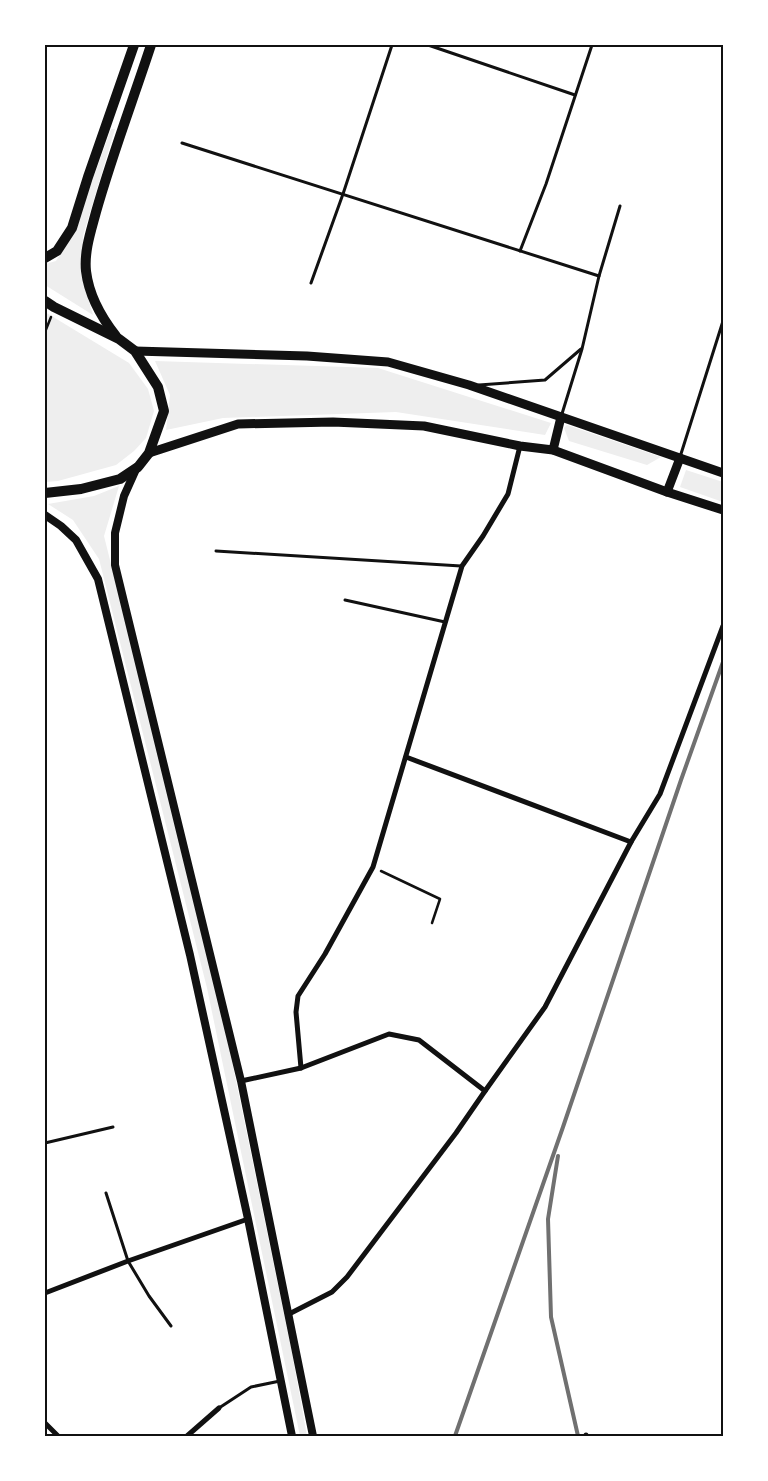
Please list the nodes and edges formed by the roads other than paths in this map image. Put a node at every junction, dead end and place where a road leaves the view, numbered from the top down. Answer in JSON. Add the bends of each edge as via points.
{"nodes":[{"id":1,"x":134,"y":45,"type":"edge"},
{"id":2,"x":151,"y":45,"type":"edge"},
{"id":3,"x":392,"y":45,"type":"edge"},
{"id":4,"x":428,"y":45,"type":"edge"},
{"id":5,"x":592,"y":45,"type":"edge"},
{"id":6,"x":575,"y":95,"type":"junction"},
{"id":7,"x":182,"y":143,"type":"dead end"},
{"id":8,"x":343,"y":194,"type":"junction"},
{"id":9,"x":620,"y":206,"type":"dead end"},
{"id":10,"x":520,"y":251,"type":"junction"},
{"id":11,"x":45,"y":258,"type":"edge"},
{"id":12,"x":599,"y":276,"type":"junction"},
{"id":13,"x":311,"y":283,"type":"dead end"},
{"id":14,"x":45,"y":300,"type":"edge"},
{"id":15,"x":723,"y":321,"type":"edge"},
{"id":16,"x":119,"y":339,"type":"junction"},
{"id":17,"x":582,"y":349,"type":"junction"},
{"id":18,"x":135,"y":351,"type":"junction"},
{"id":19,"x":469,"y":386,"type":"junction"},
{"id":20,"x":561,"y":417,"type":"junction"},
{"id":21,"x":520,"y":446,"type":"junction"},
{"id":22,"x":553,"y":450,"type":"junction"},
{"id":23,"x":149,"y":453,"type":"junction"},
{"id":24,"x":680,"y":458,"type":"junction"},
{"id":25,"x":138,"y":467,"type":"junction"},
{"id":26,"x":723,"y":473,"type":"edge"},
{"id":27,"x":667,"y":492,"type":"junction"},
{"id":28,"x":45,"y":493,"type":"edge"},
{"id":29,"x":723,"y":510,"type":"edge"},
{"id":30,"x":45,"y":515,"type":"edge"},
{"id":31,"x":216,"y":551,"type":"dead end"},
{"id":32,"x":462,"y":566,"type":"junction"},
{"id":33,"x":345,"y":600,"type":"dead end"},
{"id":34,"x":445,"y":622,"type":"junction"},
{"id":35,"x":723,"y":626,"type":"edge"},
{"id":36,"x":406,"y":757,"type":"junction"},
{"id":37,"x":631,"y":842,"type":"junction"},
{"id":38,"x":301,"y":1068,"type":"junction"},
{"id":39,"x":242,"y":1081,"type":"junction"},
{"id":40,"x":485,"y":1091,"type":"junction"},
{"id":41,"x":113,"y":1127,"type":"dead end"},
{"id":42,"x":45,"y":1144,"type":"edge"},
{"id":43,"x":106,"y":1193,"type":"dead end"},
{"id":44,"x":248,"y":1219,"type":"junction"},
{"id":45,"x":128,"y":1261,"type":"junction"},
{"id":46,"x":45,"y":1294,"type":"edge"},
{"id":47,"x":288,"y":1314,"type":"junction"},
{"id":48,"x":171,"y":1326,"type":"dead end"},
{"id":49,"x":281,"y":1380,"type":"junction"},
{"id":50,"x":219,"y":1408,"type":"joint"},
{"id":51,"x":45,"y":1423,"type":"edge"},
{"id":52,"x":58,"y":1436,"type":"edge"},
{"id":53,"x":186,"y":1436,"type":"edge"},
{"id":54,"x":292,"y":1436,"type":"edge"},
{"id":55,"x":313,"y":1436,"type":"edge"}],
"edges":[{"from":1,"to":11,"type":"main road","via":[[72,228],[57,251]]},
{"from":2,"to":16,"type":"main road","via":[[103,187],[85,252],[93,299],[103,320]]},
{"from":3,"to":8,"type":"lane"},
{"from":4,"to":6,"type":"lane"},
{"from":5,"to":6,"type":"lane"},
{"from":6,"to":10,"type":"lane"},
{"from":7,"to":8,"type":"lane"},
{"from":8,"to":10,"type":"lane"},
{"from":8,"to":13,"type":"lane"},
{"from":9,"to":12,"type":"lane"},
{"from":10,"to":12,"type":"lane"},
{"from":12,"to":17,"type":"lane"},
{"from":14,"to":16,"type":"main road"},
{"from":15,"to":24,"type":"lane"},
{"from":16,"to":18,"type":"main road"},
{"from":17,"to":19,"type":"lane","via":[[545,380]]},
{"from":17,"to":20,"type":"lane"},
{"from":18,"to":19,"type":"main road","via":[[388,362]]},
{"from":18,"to":23,"type":"main road","via":[[158,387],[164,411]]},
{"from":19,"to":20,"type":"main road"},
{"from":20,"to":22,"type":"main road"},
{"from":20,"to":24,"type":"main road"},
{"from":21,"to":22,"type":"main road"},
{"from":21,"to":23,"type":"main road","via":[[424,426],[324,422],[238,424]]},
{"from":21,"to":32,"type":"street","via":[[508,494]]},
{"from":22,"to":27,"type":"main road"},
{"from":23,"to":25,"type":"main road"},
{"from":24,"to":26,"type":"main road"},
{"from":24,"to":27,"type":"main road"},
{"from":25,"to":28,"type":"main road","via":[[120,479]]},
{"from":25,"to":39,"type":"street","via":[[124,496],[115,533],[115,565]]},
{"from":27,"to":29,"type":"main road"},
{"from":30,"to":44,"type":"street","via":[[76,540],[98,579],[190,955]]},
{"from":31,"to":32,"type":"lane"},
{"from":32,"to":34,"type":"street"},
{"from":33,"to":34,"type":"lane"},
{"from":34,"to":36,"type":"street"},
{"from":35,"to":37,"type":"street","via":[[660,794]]},
{"from":36,"to":37,"type":"street"},
{"from":36,"to":38,"type":"street","via":[[373,867],[298,996],[296,1012]]},
{"from":37,"to":40,"type":"street","via":[[545,1007]]},
{"from":38,"to":39,"type":"street"},
{"from":38,"to":40,"type":"street","via":[[389,1034],[419,1040]]},
{"from":39,"to":47,"type":"street"},
{"from":40,"to":47,"type":"street","via":[[347,1277],[332,1292]]},
{"from":41,"to":42,"type":"lane"},
{"from":43,"to":45,"type":"lane"},
{"from":44,"to":45,"type":"street"},
{"from":44,"to":49,"type":"street"},
{"from":45,"to":46,"type":"street"},
{"from":45,"to":48,"type":"lane"},
{"from":47,"to":55,"type":"street"},
{"from":49,"to":50,"type":"lane","via":[[251,1387]]},
{"from":49,"to":54,"type":"street"},
{"from":50,"to":53,"type":"street"},
{"from":51,"to":52,"type":"street"}]}
